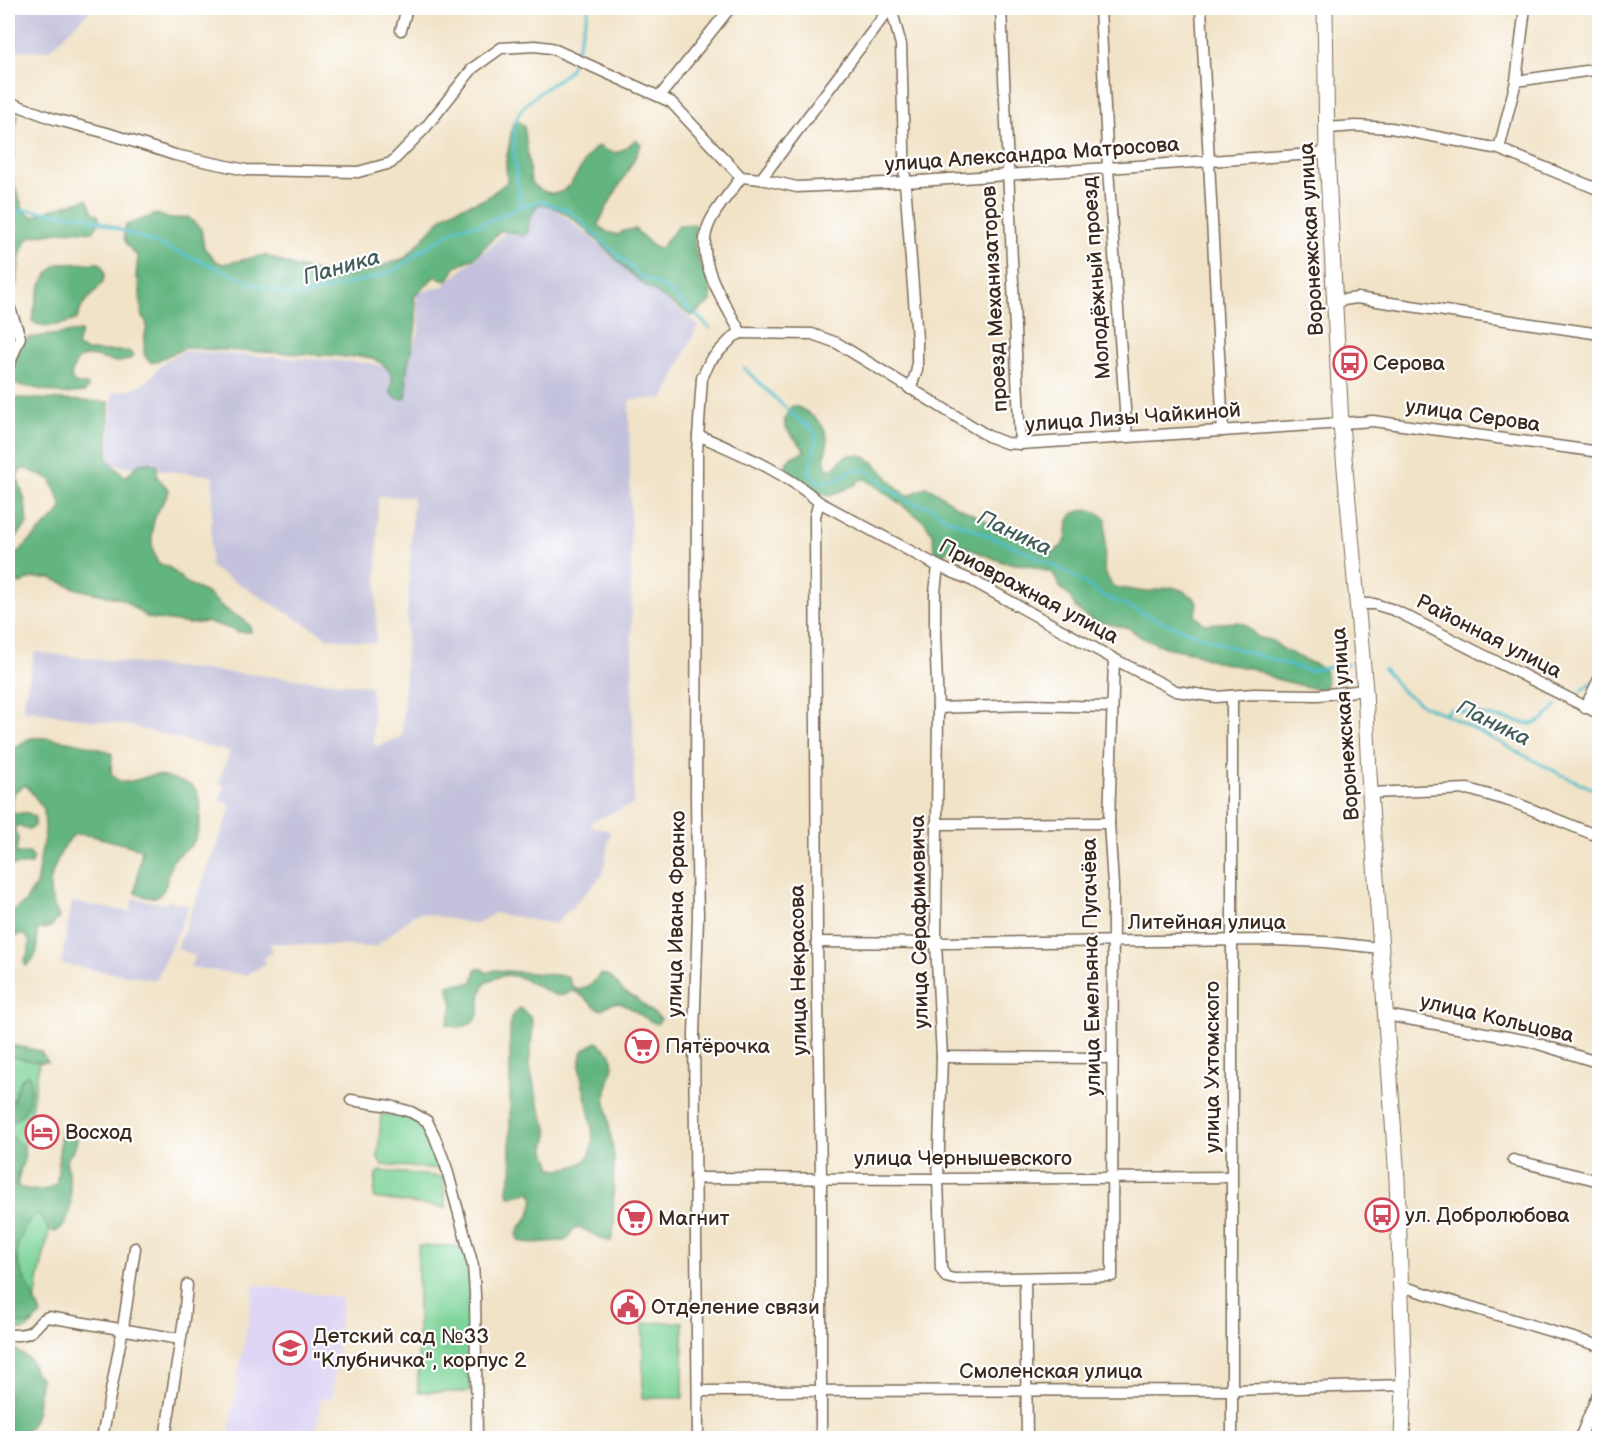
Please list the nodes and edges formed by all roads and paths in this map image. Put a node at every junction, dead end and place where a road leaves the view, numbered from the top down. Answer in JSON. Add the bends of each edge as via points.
{"nodes":[{"id":1,"x":407,"y":8,"type":"edge"},
{"id":2,"x":730,"y":8,"type":"edge"},
{"id":3,"x":891,"y":8,"type":"edge"},
{"id":4,"x":1001,"y":8,"type":"edge"},
{"id":5,"x":1100,"y":8,"type":"edge"},
{"id":6,"x":1201,"y":8,"type":"edge"},
{"id":7,"x":1325,"y":8,"type":"edge"},
{"id":8,"x":1525,"y":8,"type":"edge"},
{"id":9,"x":400,"y":30,"type":"dead end"},
{"id":10,"x":1599,"y":69,"type":"edge"},
{"id":11,"x":1516,"y":81,"type":"junction"},
{"id":12,"x":660,"y":96,"type":"junction"},
{"id":13,"x":8,"y":102,"type":"edge"},
{"id":14,"x":1327,"y":128,"type":"junction"},
{"id":15,"x":1499,"y":149,"type":"junction"},
{"id":16,"x":1327,"y":153,"type":"junction"},
{"id":17,"x":1209,"y":162,"type":"junction"},
{"id":18,"x":1108,"y":169,"type":"junction"},
{"id":19,"x":1007,"y":175,"type":"junction"},
{"id":20,"x":741,"y":177,"type":"junction"},
{"id":21,"x":761,"y":179,"type":"junction"},
{"id":22,"x":905,"y":182,"type":"junction"},
{"id":23,"x":1599,"y":190,"type":"edge"},
{"id":24,"x":1336,"y":301,"type":"junction"},
{"id":25,"x":8,"y":303,"type":"edge"},
{"id":26,"x":741,"y":333,"type":"junction"},
{"id":27,"x":1599,"y":334,"type":"edge"},
{"id":28,"x":8,"y":368,"type":"edge"},
{"id":29,"x":910,"y":389,"type":"junction"},
{"id":30,"x":1341,"y":424,"type":"junction"},
{"id":31,"x":1223,"y":430,"type":"junction"},
{"id":32,"x":698,"y":435,"type":"junction"},
{"id":33,"x":1127,"y":437,"type":"junction"},
{"id":34,"x":1020,"y":444,"type":"junction"},
{"id":35,"x":1599,"y":452,"type":"edge"},
{"id":36,"x":819,"y":502,"type":"junction"},
{"id":37,"x":938,"y":566,"type":"junction"},
{"id":38,"x":1358,"y":604,"type":"junction"},
{"id":39,"x":1114,"y":659,"type":"junction"},
{"id":40,"x":1599,"y":677,"type":"edge"},
{"id":41,"x":1365,"y":690,"type":"junction"},
{"id":42,"x":1232,"y":696,"type":"junction"},
{"id":43,"x":1111,"y":707,"type":"junction"},
{"id":44,"x":938,"y":708,"type":"junction"},
{"id":45,"x":1585,"y":708,"type":"junction"},
{"id":46,"x":1599,"y":714,"type":"edge"},
{"id":47,"x":1370,"y":793,"type":"junction"},
{"id":48,"x":1109,"y":823,"type":"junction"},
{"id":49,"x":936,"y":824,"type":"junction"},
{"id":50,"x":1599,"y":837,"type":"edge"},
{"id":51,"x":1231,"y":941,"type":"junction"},
{"id":52,"x":816,"y":942,"type":"junction"},
{"id":53,"x":1112,"y":942,"type":"junction"},
{"id":54,"x":936,"y":943,"type":"junction"},
{"id":55,"x":1380,"y":948,"type":"junction"},
{"id":56,"x":1386,"y":1015,"type":"junction"},
{"id":57,"x":942,"y":1057,"type":"junction"},
{"id":58,"x":1113,"y":1058,"type":"junction"},
{"id":59,"x":1599,"y":1063,"type":"edge"},
{"id":60,"x":351,"y":1100,"type":"dead end"},
{"id":61,"x":1513,"y":1160,"type":"dead end"},
{"id":62,"x":1231,"y":1177,"type":"junction"},
{"id":63,"x":695,"y":1178,"type":"junction"},
{"id":64,"x":821,"y":1178,"type":"junction"},
{"id":65,"x":1112,"y":1178,"type":"junction"},
{"id":66,"x":938,"y":1179,"type":"junction"},
{"id":67,"x":1599,"y":1181,"type":"edge"},
{"id":68,"x":135,"y":1248,"type":"dead end"},
{"id":69,"x":1025,"y":1278,"type":"junction"},
{"id":70,"x":187,"y":1285,"type":"dead end"},
{"id":71,"x":1401,"y":1286,"type":"junction"},
{"id":72,"x":123,"y":1328,"type":"junction"},
{"id":73,"x":8,"y":1335,"type":"edge"},
{"id":74,"x":180,"y":1339,"type":"junction"},
{"id":75,"x":1599,"y":1346,"type":"edge"},
{"id":76,"x":1404,"y":1384,"type":"junction"},
{"id":77,"x":1599,"y":1389,"type":"edge"},
{"id":78,"x":1027,"y":1390,"type":"junction"},
{"id":79,"x":1232,"y":1390,"type":"junction"},
{"id":80,"x":698,"y":1391,"type":"junction"},
{"id":81,"x":820,"y":1391,"type":"junction"},
{"id":82,"x":102,"y":1438,"type":"edge"},
{"id":83,"x":165,"y":1438,"type":"edge"},
{"id":84,"x":477,"y":1438,"type":"edge"},
{"id":85,"x":699,"y":1438,"type":"edge"},
{"id":86,"x":821,"y":1438,"type":"edge"},
{"id":87,"x":1027,"y":1438,"type":"edge"},
{"id":88,"x":1232,"y":1438,"type":"edge"},
{"id":89,"x":1402,"y":1438,"type":"edge"},
{"id":90,"x":1580,"y":1438,"type":"edge"}],
"edges":[{"from":1,"to":9,"type":"street"},
{"from":2,"to":12,"type":"street"},
{"from":3,"to":21,"type":"street"},
{"from":3,"to":22,"type":"street","via":[[902,45]]},
{"from":4,"to":19,"type":"street","name":"проезд Механизаторов"},
{"from":5,"to":18,"type":"street","name":"Молодёжный проезд"},
{"from":6,"to":17,"type":"street"},
{"from":7,"to":14,"type":"street","name":"Воронежская улица"},
{"from":8,"to":11,"type":"street"},
{"from":10,"to":11,"type":"street"},
{"from":11,"to":15,"type":"street"},
{"from":12,"to":13,"type":"street","via":[[551,48],[501,48],[473,68],[391,163],[358,172],[246,170],[175,155]]},
{"from":12,"to":20,"type":"street","via":[[672,102]]},
{"from":14,"to":15,"type":"street","via":[[1391,128]]},
{"from":14,"to":16,"type":"street","name":"Воронежская улица"},
{"from":15,"to":23,"type":"street"},
{"from":16,"to":17,"type":"street","name":"улица Александра Матросова"},
{"from":16,"to":24,"type":"street","name":"Воронежская улица"},
{"from":17,"to":18,"type":"street","name":"улица Александра Матросова"},
{"from":17,"to":31,"type":"street"},
{"from":18,"to":19,"type":"street","name":"улица Александра Матросова"},
{"from":18,"to":33,"type":"street","name":"Молодёжный проезд"},
{"from":19,"to":22,"type":"street","name":"улица Александра Матросова"},
{"from":19,"to":34,"type":"street","name":"проезд Механизаторов"},
{"from":20,"to":21,"type":"street","name":"улица Александра Матросова"},
{"from":20,"to":26,"type":"street","via":[[709,224],[704,242],[713,281]]},
{"from":21,"to":22,"type":"street","name":"улица Александра Матросова","via":[[797,187]]},
{"from":22,"to":29,"type":"street","via":[[917,360]]},
{"from":24,"to":27,"type":"street","via":[[1356,298]]},
{"from":24,"to":30,"type":"street","name":"Воронежская улица"},
{"from":25,"to":28,"type":"street","via":[[20,338]]},
{"from":26,"to":29,"type":"street","name":"улица Лизы Чайкиной","via":[[823,337]]},
{"from":26,"to":32,"type":"street","name":"улица Ивана Франко","via":[[710,361],[702,378]]},
{"from":29,"to":34,"type":"street","name":"улица Лизы Чайкиной","via":[[988,436]]},
{"from":30,"to":31,"type":"street","name":"улица Лизы Чайкиной"},
{"from":30,"to":35,"type":"street","name":"улица Серова","via":[[1373,421]]},
{"from":30,"to":38,"type":"street","name":"Воронежская улица"},
{"from":31,"to":33,"type":"street","name":"улица Лизы Чайкиной"},
{"from":32,"to":36,"type":"street","name":"Приовражная улица","via":[[779,472]]},
{"from":32,"to":63,"type":"street","name":"улица Ивана Франко"},
{"from":33,"to":34,"type":"street","name":"улица Лизы Чайкиной"},
{"from":36,"to":37,"type":"street","name":"Приовражная улица"},
{"from":36,"to":52,"type":"street","name":"улица Некрасова","via":[[815,516]]},
{"from":37,"to":39,"type":"street","name":"Приовражная улица","via":[[973,581]]},
{"from":37,"to":44,"type":"street","name":"улица Серафимовича"},
{"from":38,"to":41,"type":"street","name":"Воронежская улица"},
{"from":38,"to":45,"type":"street","name":"Районная улица","via":[[1394,610]]},
{"from":39,"to":42,"type":"street","name":"Приовражная улица","via":[[1176,691]]},
{"from":39,"to":43,"type":"street","name":"улица Емельяна Пугачёва"},
{"from":40,"to":45,"type":"street"},
{"from":41,"to":42,"type":"street","name":"Приовражная улица"},
{"from":41,"to":47,"type":"street","name":"Воронежская улица"},
{"from":42,"to":51,"type":"street","name":"улица Ухтомского"},
{"from":43,"to":44,"type":"street"},
{"from":43,"to":48,"type":"street","name":"улица Емельяна Пугачёва"},
{"from":44,"to":49,"type":"street","name":"улица Серафимовича"},
{"from":45,"to":46,"type":"street","name":"Районная улица"},
{"from":47,"to":50,"type":"street","via":[[1468,789],[1513,802]]},
{"from":47,"to":55,"type":"street","name":"Воронежская улица"},
{"from":48,"to":49,"type":"street"},
{"from":48,"to":53,"type":"street","name":"улица Емельяна Пугачёва"},
{"from":49,"to":54,"type":"street","name":"улица Серафимовича"},
{"from":51,"to":53,"type":"street","name":"Литейная улица"},
{"from":51,"to":55,"type":"street","name":"Литейная улица","via":[[1324,942]]},
{"from":51,"to":62,"type":"street","name":"улица Ухтомского"},
{"from":52,"to":54,"type":"street","name":"Литейная улица"},
{"from":52,"to":64,"type":"street","name":"улица Некрасова"},
{"from":53,"to":54,"type":"street","name":"Литейная улица"},
{"from":53,"to":58,"type":"street","name":"улица Емельяна Пугачёва"},
{"from":54,"to":57,"type":"street","name":"улица Серафимовича"},
{"from":55,"to":56,"type":"street","name":"Воронежская улица"},
{"from":56,"to":59,"type":"street","name":"улица Кольцова","via":[[1529,1041]]},
{"from":56,"to":71,"type":"street","name":"Воронежская улица"},
{"from":57,"to":58,"type":"street"},
{"from":57,"to":66,"type":"street","name":"улица Серафимовича"},
{"from":58,"to":65,"type":"street","name":"улица Емельяна Пугачёва"},
{"from":60,"to":84,"type":"street","via":[[411,1112],[426,1121],[434,1135],[473,1266]]},
{"from":61,"to":67,"type":"street"},
{"from":62,"to":65,"type":"street","name":"улица Чернышевского"},
{"from":62,"to":79,"type":"street","name":"улица Ухтомского"},
{"from":63,"to":64,"type":"street","name":"улица Чернышевского"},
{"from":63,"to":80,"type":"street","name":"улица Ивана Франко"},
{"from":64,"to":66,"type":"street","name":"улица Чернышевского"},
{"from":64,"to":81,"type":"street","name":"улица Некрасова"},
{"from":65,"to":66,"type":"street","name":"улица Чернышевского"},
{"from":65,"to":69,"type":"street","name":"улица Емельяна Пугачёва","via":[[1112,1276]]},
{"from":66,"to":69,"type":"street","name":"улица Серафимовича","via":[[941,1269],[946,1277]]},
{"from":68,"to":72,"type":"street"},
{"from":69,"to":78,"type":"street"},
{"from":70,"to":74,"type":"street"},
{"from":71,"to":75,"type":"street"},
{"from":71,"to":76,"type":"street","name":"Воронежская улица"},
{"from":72,"to":73,"type":"street","via":[[48,1317],[26,1334]]},
{"from":72,"to":74,"type":"street"},
{"from":72,"to":82,"type":"street"},
{"from":74,"to":83,"type":"street"},
{"from":76,"to":79,"type":"street","name":"Смоленская улица"},
{"from":76,"to":89,"type":"street","name":"Воронежская улица"},
{"from":77,"to":90,"type":"street"},
{"from":78,"to":79,"type":"street","name":"Смоленская улица"},
{"from":78,"to":81,"type":"street","name":"Смоленская улица"},
{"from":78,"to":87,"type":"street"},
{"from":79,"to":88,"type":"street","name":"улица Ухтомского"},
{"from":80,"to":81,"type":"street","name":"Смоленская улица"},
{"from":80,"to":85,"type":"street","name":"улица Ивана Франко"},
{"from":81,"to":86,"type":"street","name":"улица Некрасова"}]}
